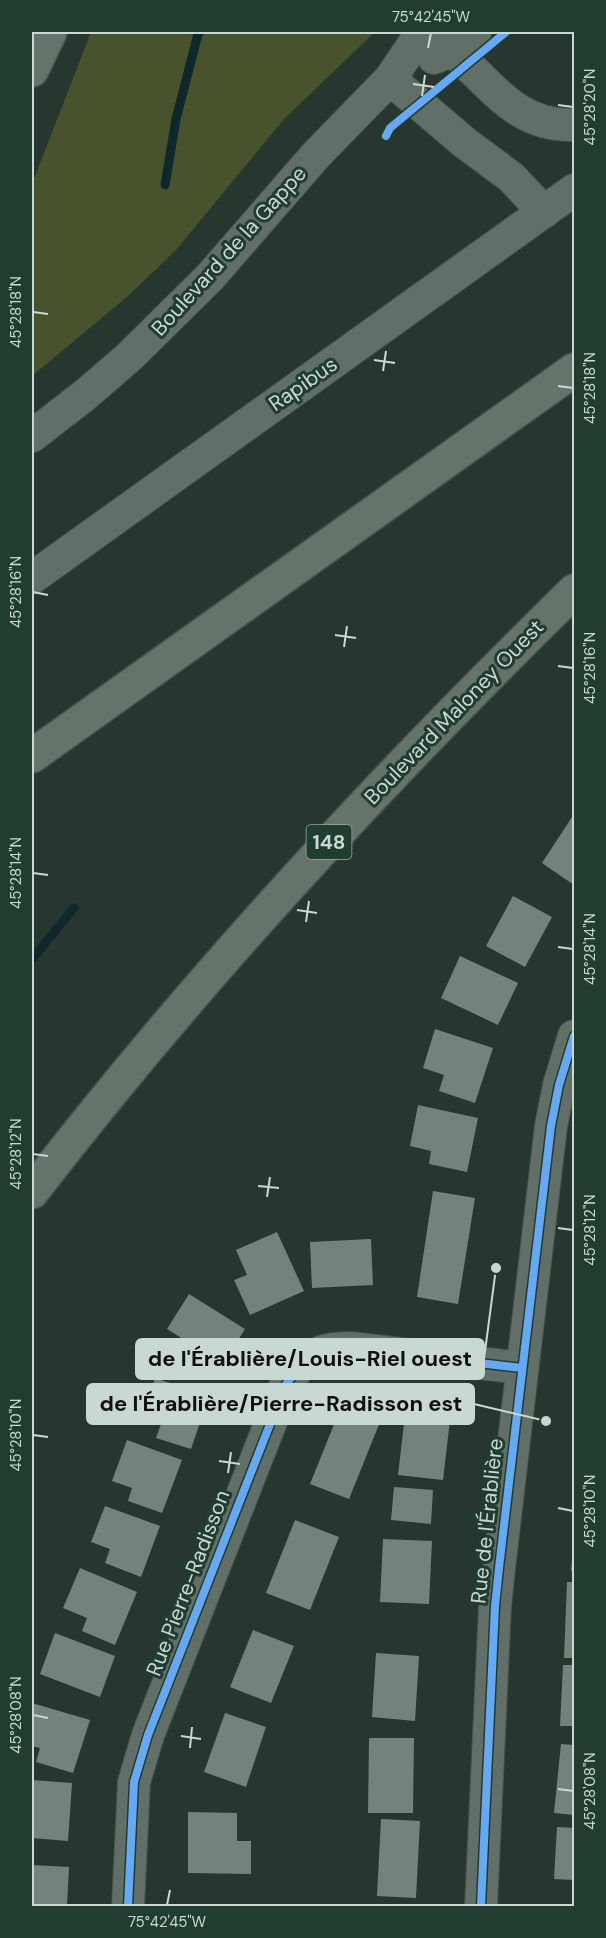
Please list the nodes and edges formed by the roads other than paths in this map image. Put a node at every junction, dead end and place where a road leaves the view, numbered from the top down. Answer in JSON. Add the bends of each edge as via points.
{"nodes":[{"id":1,"x":50,"y":32,"type":"edge"},
{"id":2,"x":422,"y":32,"type":"edge"},
{"id":3,"x":453,"y":38,"type":"edge"},
{"id":4,"x":32,"y":70,"type":"edge"},
{"id":5,"x":390,"y":79,"type":"junction"},
{"id":6,"x":574,"y":125,"type":"edge"},
{"id":7,"x":574,"y":190,"type":"edge"},
{"id":8,"x":544,"y":212,"type":"junction"},
{"id":9,"x":574,"y":370,"type":"edge"},
{"id":10,"x":32,"y":436,"type":"edge"},
{"id":11,"x":32,"y":578,"type":"edge"},
{"id":12,"x":574,"y":591,"type":"edge"},
{"id":13,"x":32,"y":756,"type":"edge"},
{"id":14,"x":574,"y":1036,"type":"edge"},
{"id":15,"x":32,"y":1192,"type":"edge"},
{"id":16,"x":522,"y":1368,"type":"junction"},
{"id":17,"x":128,"y":1906,"type":"edge"},
{"id":18,"x":481,"y":1906,"type":"edge"}],
"edges":[{"from":1,"to":4,"type":"highway"},
{"from":2,"to":5,"type":"street","name":"Boulevard de la Gappe"},
{"from":3,"to":5,"type":"street","name":"Boulevard de la Gappe"},
{"from":3,"to":6,"type":"street","via":[[488,86],[520,112],[550,123]]},
{"from":5,"to":8,"type":"street","via":[[511,177]]},
{"from":5,"to":10,"type":"street","name":"Boulevard de la Gappe","via":[[168,320],[105,378]]},
{"from":7,"to":8,"type":"street","name":"Rapibus"},
{"from":8,"to":11,"type":"street","name":"Rapibus"},
{"from":9,"to":13,"type":"highway"},
{"from":12,"to":15,"type":"highway","name":"Boulevard Maloney Ouest","number":"148","via":[[424,740],[301,872],[192,993]]},
{"from":14,"to":16,"type":"street","name":"Rue de l'Érablière","via":[[551,1126]]},
{"from":16,"to":17,"type":"street","name":"Rue Pierre-Radisson","via":[[350,1348],[332,1348],[299,1366],[285,1386],[140,1758],[132,1804]]},
{"from":16,"to":18,"type":"street","name":"Rue de l'Érablière","via":[[495,1606]]}]}
